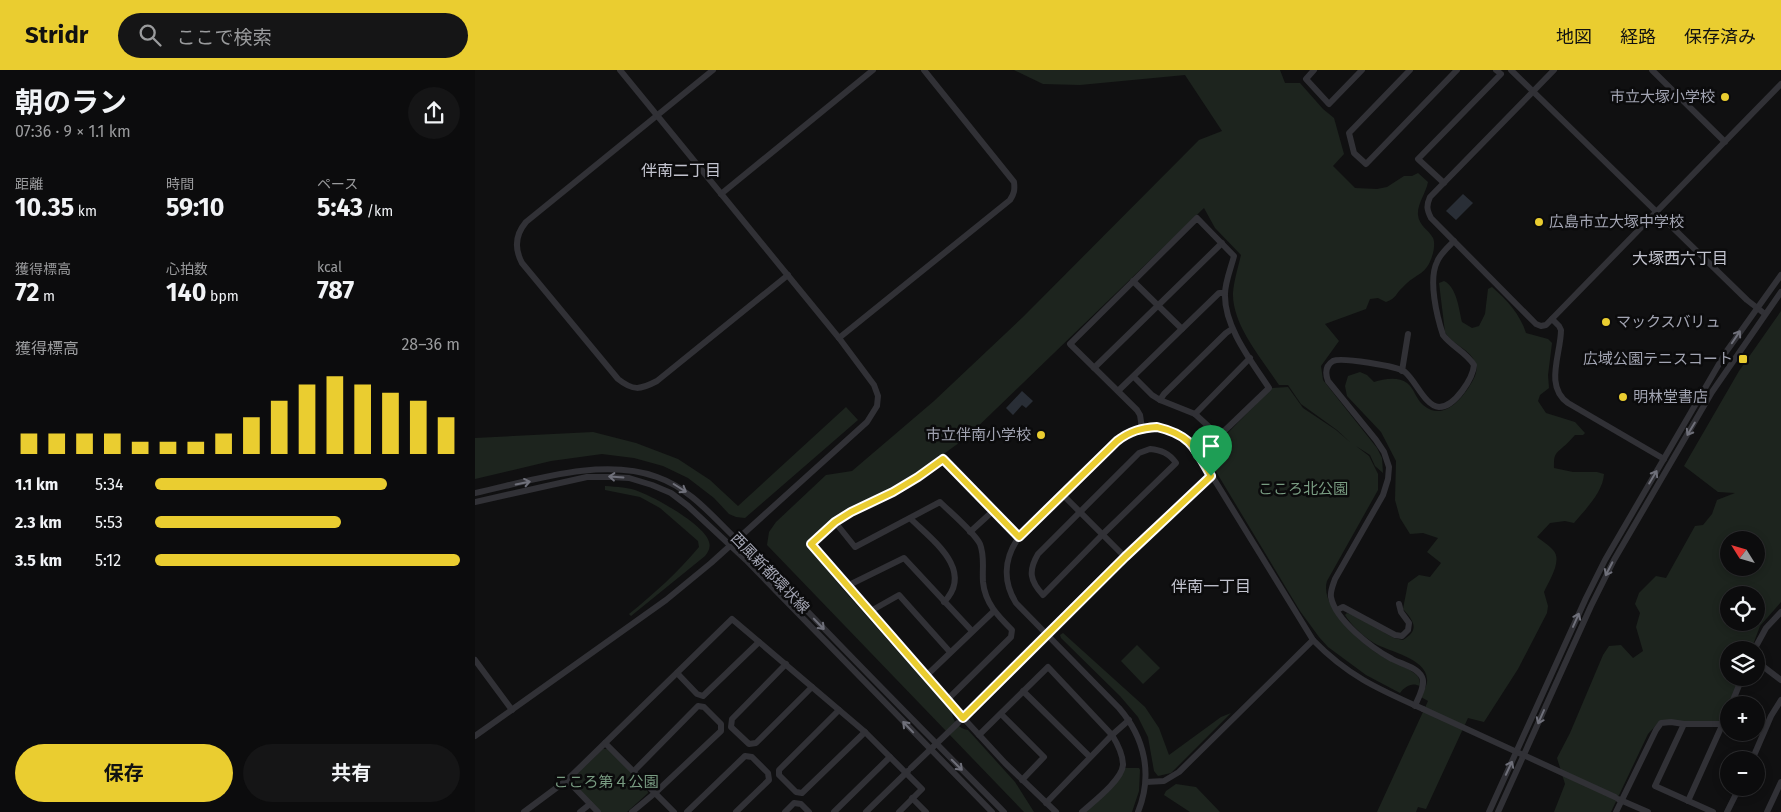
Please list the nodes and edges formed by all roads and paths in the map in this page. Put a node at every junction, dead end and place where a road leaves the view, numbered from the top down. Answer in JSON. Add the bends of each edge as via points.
{"nodes":[{"id":1,"x":620,"y":70,"type":"edge"},
{"id":2,"x":713,"y":70,"type":"edge"},
{"id":3,"x":873,"y":70,"type":"edge"},
{"id":4,"x":924,"y":70,"type":"edge"},
{"id":5,"x":1314,"y":70,"type":"edge"},
{"id":6,"x":1361,"y":70,"type":"edge"},
{"id":7,"x":1410,"y":70,"type":"edge"},
{"id":8,"x":1457,"y":70,"type":"edge"},
{"id":9,"x":1496,"y":70,"type":"edge"},
{"id":10,"x":1511,"y":70,"type":"edge"},
{"id":11,"x":1554,"y":70,"type":"edge"},
{"id":12,"x":1652,"y":70,"type":"edge"},
{"id":13,"x":1781,"y":84,"type":"edge"},
{"id":14,"x":1533,"y":92,"type":"junction"},
{"id":15,"x":657,"y":116,"type":"junction"},
{"id":16,"x":1725,"y":142,"type":"junction"},
{"id":17,"x":1444,"y":183,"type":"junction"},
{"id":18,"x":721,"y":194,"type":"junction"},
{"id":19,"x":1656,"y":212,"type":"junction"},
{"id":20,"x":1454,"y":240,"type":"junction"},
{"id":21,"x":1222,"y":243,"type":"junction"},
{"id":22,"x":1781,"y":274,"type":"edge"},
{"id":23,"x":787,"y":275,"type":"junction"},
{"id":24,"x":1133,"y":281,"type":"junction"},
{"id":25,"x":1781,"y":292,"type":"edge"},
{"id":26,"x":1225,"y":293,"type":"junction"},
{"id":27,"x":1157,"y":305,"type":"junction"},
{"id":28,"x":1757,"y":308,"type":"junction"},
{"id":29,"x":1765,"y":314,"type":"junction"},
{"id":30,"x":1552,"y":319,"type":"junction"},
{"id":31,"x":1182,"y":329,"type":"junction"},
{"id":32,"x":1232,"y":329,"type":"junction"},
{"id":33,"x":1409,"y":334,"type":"dead end"},
{"id":34,"x":839,"y":338,"type":"junction"},
{"id":35,"x":1250,"y":358,"type":"junction"},
{"id":36,"x":1094,"y":368,"type":"junction"},
{"id":37,"x":1402,"y":371,"type":"junction"},
{"id":38,"x":1134,"y":377,"type":"junction"},
{"id":39,"x":1118,"y":392,"type":"junction"},
{"id":40,"x":1160,"y":400,"type":"junction"},
{"id":41,"x":1195,"y":414,"type":"junction"},
{"id":42,"x":1142,"y":428,"type":"junction"},
{"id":43,"x":1210,"y":430,"type":"junction"},
{"id":44,"x":1193,"y":445,"type":"junction"},
{"id":45,"x":1663,"y":459,"type":"junction"},
{"id":46,"x":1211,"y":476,"type":"junction"},
{"id":47,"x":475,"y":493,"type":"edge"},
{"id":48,"x":1062,"y":494,"type":"junction"},
{"id":49,"x":475,"y":502,"type":"edge"},
{"id":50,"x":993,"y":511,"type":"junction"},
{"id":51,"x":1080,"y":511,"type":"junction"},
{"id":52,"x":911,"y":518,"type":"junction"},
{"id":53,"x":835,"y":522,"type":"junction"},
{"id":54,"x":970,"y":532,"type":"junction"},
{"id":55,"x":1103,"y":534,"type":"junction"},
{"id":56,"x":1019,"y":537,"type":"junction"},
{"id":57,"x":736,"y":539,"type":"junction"},
{"id":58,"x":730,"y":545,"type":"junction"},
{"id":59,"x":1125,"y":557,"type":"junction"},
{"id":60,"x":847,"y":586,"type":"junction"},
{"id":61,"x":944,"y":602,"type":"junction"},
{"id":62,"x":1399,"y":604,"type":"dead end"},
{"id":63,"x":1337,"y":610,"type":"junction"},
{"id":64,"x":994,"y":611,"type":"junction"},
{"id":65,"x":869,"y":612,"type":"junction"},
{"id":66,"x":1781,"y":612,"type":"edge"},
{"id":67,"x":972,"y":631,"type":"junction"},
{"id":68,"x":1047,"y":635,"type":"junction"},
{"id":69,"x":1313,"y":640,"type":"junction"},
{"id":70,"x":1759,"y":641,"type":"edge"},
{"id":71,"x":759,"y":642,"type":"junction"},
{"id":72,"x":950,"y":652,"type":"junction"},
{"id":73,"x":475,"y":660,"type":"edge"},
{"id":74,"x":786,"y":664,"type":"junction"},
{"id":75,"x":1765,"y":668,"type":"edge"},
{"id":76,"x":677,"y":673,"type":"junction"},
{"id":77,"x":926,"y":676,"type":"junction"},
{"id":78,"x":1781,"y":680,"type":"edge"},
{"id":79,"x":812,"y":687,"type":"junction"},
{"id":80,"x":1023,"y":691,"type":"junction"},
{"id":81,"x":948,"y":699,"type":"junction"},
{"id":82,"x":1780,"y":702,"type":"edge"},
{"id":83,"x":1415,"y":706,"type":"junction"},
{"id":84,"x":512,"y":710,"type":"junction"},
{"id":85,"x":839,"y":710,"type":"junction"},
{"id":86,"x":1001,"y":714,"type":"junction"},
{"id":87,"x":961,"y":720,"type":"junction"},
{"id":88,"x":1129,"y":720,"type":"junction"},
{"id":89,"x":1684,"y":724,"type":"junction"},
{"id":90,"x":1720,"y":724,"type":"edge"},
{"id":91,"x":1720,"y":731,"type":"edge"},
{"id":92,"x":865,"y":732,"type":"junction"},
{"id":93,"x":979,"y":735,"type":"junction"},
{"id":94,"x":1112,"y":735,"type":"junction"},
{"id":95,"x":475,"y":736,"type":"edge"},
{"id":96,"x":605,"y":743,"type":"junction"},
{"id":97,"x":1756,"y":751,"type":"edge"},
{"id":98,"x":1090,"y":757,"type":"junction"},
{"id":99,"x":890,"y":758,"type":"junction"},
{"id":100,"x":909,"y":770,"type":"junction"},
{"id":101,"x":634,"y":771,"type":"junction"},
{"id":102,"x":567,"y":780,"type":"junction"},
{"id":103,"x":1021,"y":780,"type":"junction"},
{"id":104,"x":1146,"y":782,"type":"junction"},
{"id":105,"x":1781,"y":782,"type":"edge"},
{"id":106,"x":655,"y":793,"type":"junction"},
{"id":107,"x":1735,"y":796,"type":"edge"},
{"id":108,"x":912,"y":798,"type":"junction"},
{"id":109,"x":1618,"y":799,"type":"junction"},
{"id":110,"x":1688,"y":801,"type":"junction"},
{"id":111,"x":1046,"y":803,"type":"junction"},
{"id":112,"x":590,"y":804,"type":"junction"},
{"id":113,"x":524,"y":812,"type":"edge"},
{"id":114,"x":580,"y":812,"type":"edge"},
{"id":115,"x":598,"y":812,"type":"edge"},
{"id":116,"x":632,"y":812,"type":"edge"},
{"id":117,"x":674,"y":812,"type":"edge"},
{"id":118,"x":687,"y":812,"type":"edge"},
{"id":119,"x":736,"y":812,"type":"edge"},
{"id":120,"x":785,"y":812,"type":"edge"},
{"id":121,"x":809,"y":812,"type":"edge"},
{"id":122,"x":834,"y":812,"type":"edge"},
{"id":123,"x":866,"y":812,"type":"edge"},
{"id":124,"x":899,"y":812,"type":"edge"},
{"id":125,"x":926,"y":812,"type":"edge"},
{"id":126,"x":992,"y":812,"type":"edge"},
{"id":127,"x":1004,"y":812,"type":"edge"},
{"id":128,"x":1056,"y":812,"type":"edge"},
{"id":129,"x":1082,"y":812,"type":"edge"},
{"id":130,"x":1138,"y":812,"type":"edge"},
{"id":131,"x":1489,"y":812,"type":"edge"},
{"id":132,"x":1498,"y":812,"type":"edge"},
{"id":133,"x":1616,"y":812,"type":"edge"},
{"id":134,"x":1648,"y":812,"type":"edge"},
{"id":135,"x":1713,"y":812,"type":"edge"},
{"id":136,"x":1727,"y":812,"type":"edge"},
{"id":137,"x":1767,"y":812,"type":"edge"}],
"edges":[{"from":1,"to":15,"type":"street"},
{"from":2,"to":15,"type":"street"},
{"from":3,"to":18,"type":"street"},
{"from":4,"to":34,"type":"street","via":[[1014,182],[1015,189],[1010,200]]},
{"from":5,"to":6,"type":"street","via":[[1306,79],[1329,104]]},
{"from":7,"to":8,"type":"street","via":[[1349,133],[1354,153],[1366,164]]},
{"from":9,"to":17,"type":"street","via":[[1501,74],[1418,159]]},
{"from":10,"to":14,"type":"street"},
{"from":11,"to":14,"type":"street"},
{"from":12,"to":16,"type":"street"},
{"from":13,"to":16,"type":"street"},
{"from":14,"to":17,"type":"street"},
{"from":14,"to":19,"type":"street"},
{"from":15,"to":18,"type":"street"},
{"from":15,"to":23,"type":"street","via":[[520,230],[518,256],[528,271],[618,379],[626,386],[637,388],[657,381]]},
{"from":16,"to":19,"type":"street"},
{"from":17,"to":20,"type":"street","via":[[1430,197],[1427,212]]},
{"from":18,"to":23,"type":"street"},
{"from":19,"to":28,"type":"street"},
{"from":19,"to":30,"type":"street"},
{"from":20,"to":30,"type":"street","via":[[1536,324],[1546,325]]},
{"from":20,"to":37,"type":"street","via":[[1436,263],[1433,284],[1443,335],[1474,365],[1470,380],[1454,400],[1438,407],[1424,398],[1416,384]]},
{"from":21,"to":24,"type":"street","via":[[1197,218]]},
{"from":21,"to":26,"type":"street","via":[[1234,256]]},
{"from":21,"to":27,"type":"street"},
{"from":22,"to":28,"type":"street"},
{"from":23,"to":34,"type":"street"},
{"from":24,"to":27,"type":"street"},
{"from":24,"to":36,"type":"street","via":[[1070,344]]},
{"from":25,"to":29,"type":"street"},
{"from":26,"to":31,"type":"street","via":[[1219,293]]},
{"from":26,"to":32,"type":"street"},
{"from":27,"to":31,"type":"street"},
{"from":27,"to":36,"type":"street"},
{"from":28,"to":29,"type":"street"},
{"from":45,"to":28,"type":"street","one_way":true,"via":[[1726,352]]},
{"from":29,"to":132,"type":"street","one_way":true,"via":[[1712,392],[1614,560]]},
{"from":30,"to":45,"type":"street","via":[[1561,330],[1555,376],[1561,396]]},
{"from":31,"to":38,"type":"street"},
{"from":32,"to":35,"type":"street"},
{"from":32,"to":40,"type":"street"},
{"from":33,"to":37,"type":"street"},
{"from":34,"to":57,"type":"street","via":[[874,385],[878,396],[873,414]]},
{"from":35,"to":41,"type":"street"},
{"from":35,"to":43,"type":"street","via":[[1269,388],[1219,436]]},
{"from":36,"to":39,"type":"street"},
{"from":37,"to":63,"type":"street","via":[[1337,359],[1326,368],[1328,381],[1377,440],[1389,467],[1383,496],[1331,588],[1331,598]]},
{"from":38,"to":39,"type":"street"},
{"from":38,"to":40,"type":"street"},
{"from":39,"to":42,"type":"street","via":[[1137,410]]},
{"from":40,"to":41,"type":"street"},
{"from":41,"to":43,"type":"street"},
{"from":42,"to":44,"type":"street","via":[[1157,427],[1175,432]]},
{"from":42,"to":48,"type":"street","via":[[1117,441]]},
{"from":43,"to":44,"type":"street"},
{"from":44,"to":46,"type":"street"},
{"from":131,"to":45,"type":"street","one_way":true,"via":[[1597,576]]},
{"from":46,"to":59,"type":"street"},
{"from":46,"to":69,"type":"street"},
{"from":47,"to":57,"type":"street","name":"西風新都環状線","one_way":true,"via":[[589,469],[636,471],[657,476],[677,486]]},
{"from":48,"to":51,"type":"street"},
{"from":48,"to":56,"type":"street"},
{"from":58,"to":49,"type":"street","name":"西風新都環状線","one_way":true,"via":[[671,493],[629,478],[587,477]]},
{"from":50,"to":53,"type":"street","via":[[943,459],[893,492]]},
{"from":50,"to":54,"type":"street"},
{"from":50,"to":56,"type":"street"},
{"from":51,"to":55,"type":"street"},
{"from":51,"to":55,"type":"street","via":[[1032,564],[1031,576],[1043,595]]},
{"from":51,"to":55,"type":"street","via":[[1139,453],[1161,450],[1172,457],[1176,463]]},
{"from":52,"to":53,"type":"street","via":[[855,547]]},
{"from":52,"to":54,"type":"street","via":[[940,502]]},
{"from":52,"to":61,"type":"street","via":[[953,565],[953,586]]},
{"from":53,"to":60,"type":"street","via":[[811,544]]},
{"from":54,"to":64,"type":"street","via":[[983,553],[983,581]]},
{"from":55,"to":59,"type":"street"},
{"from":56,"to":68,"type":"street","via":[[1007,560],[1009,590],[1016,603]]},
{"from":57,"to":58,"type":"street"},
{"from":57,"to":127,"type":"street","name":"西風新都環状線","one_way":true},
{"from":58,"to":84,"type":"street","via":[[666,600]]},
{"from":126,"to":58,"type":"street","name":"西風新都環状線","one_way":true},
{"from":59,"to":68,"type":"street"},
{"from":60,"to":61,"type":"street","via":[[904,558]]},
{"from":60,"to":65,"type":"street"},
{"from":61,"to":67,"type":"street"},
{"from":62,"to":63,"type":"street","via":[[1409,623],[1402,636],[1343,607]]},
{"from":63,"to":83,"type":"street","via":[[1353,631],[1373,648],[1421,675],[1423,684]]},
{"from":64,"to":67,"type":"street"},
{"from":64,"to":81,"type":"street","via":[[1012,630],[1011,637]]},
{"from":65,"to":72,"type":"street","via":[[899,595]]},
{"from":65,"to":77,"type":"street"},
{"from":66,"to":70,"type":"street"},
{"from":67,"to":72,"type":"street"},
{"from":68,"to":87,"type":"street"},
{"from":68,"to":88,"type":"street"},
{"from":69,"to":83,"type":"street","via":[[1351,674]]},
{"from":69,"to":104,"type":"street","via":[[1179,772],[1163,781]]},
{"from":71,"to":74,"type":"street"},
{"from":71,"to":76,"type":"street","via":[[732,619]]},
{"from":71,"to":76,"type":"street","via":[[703,696]]},
{"from":72,"to":77,"type":"street"},
{"from":73,"to":84,"type":"street"},
{"from":74,"to":79,"type":"street"},
{"from":74,"to":79,"type":"street","via":[[732,719],[731,727],[749,744],[756,743]]},
{"from":75,"to":78,"type":"street"},
{"from":76,"to":96,"type":"street"},
{"from":77,"to":81,"type":"street"},
{"from":79,"to":85,"type":"street"},
{"from":80,"to":86,"type":"street"},
{"from":80,"to":94,"type":"street","via":[[1048,667]]},
{"from":80,"to":98,"type":"street"},
{"from":81,"to":87,"type":"street"},
{"from":82,"to":97,"type":"street"},
{"from":83,"to":109,"type":"street","bridge":true},
{"from":84,"to":95,"type":"street"},
{"from":85,"to":92,"type":"street"},
{"from":85,"to":92,"type":"street","via":[[779,770],[779,775],[796,792],[802,793]]},
{"from":86,"to":93,"type":"street"},
{"from":86,"to":103,"type":"street","via":[[1044,757]]},
{"from":87,"to":93,"type":"street"},
{"from":87,"to":100,"type":"street","bridge":true},
{"from":88,"to":94,"type":"street"},
{"from":88,"to":104,"type":"street","via":[[1142,747]]},
{"from":89,"to":90,"type":"street"},
{"from":89,"to":109,"type":"street","via":[[1661,723]]},
{"from":89,"to":110,"type":"street","via":[[1655,786]]},
{"from":91,"to":110,"type":"street"},
{"from":92,"to":99,"type":"street"},
{"from":93,"to":103,"type":"street"},
{"from":94,"to":98,"type":"street"},
{"from":94,"to":129,"type":"street","via":[[1122,759],[1121,772]]},
{"from":96,"to":101,"type":"street"},
{"from":96,"to":102,"type":"street"},
{"from":98,"to":111,"type":"street"},
{"from":99,"to":100,"type":"street"},
{"from":99,"to":122,"type":"street"},
{"from":100,"to":108,"type":"street","via":[[922,789]]},
{"from":100,"to":123,"type":"street"},
{"from":101,"to":106,"type":"street"},
{"from":101,"to":106,"type":"street","via":[[697,706],[704,707],[721,724],[721,731]]},
{"from":102,"to":112,"type":"street"},
{"from":102,"to":113,"type":"street"},
{"from":103,"to":111,"type":"street"},
{"from":104,"to":130,"type":"street"},
{"from":105,"to":137,"type":"street"},
{"from":106,"to":116,"type":"street"},
{"from":106,"to":117,"type":"street"},
{"from":107,"to":136,"type":"street"},
{"from":108,"to":124,"type":"street"},
{"from":108,"to":125,"type":"street"},
{"from":109,"to":133,"type":"street"},
{"from":109,"to":134,"type":"street"},
{"from":110,"to":135,"type":"street"},
{"from":111,"to":128,"type":"street"},
{"from":112,"to":114,"type":"street"},
{"from":112,"to":115,"type":"street"},
{"from":118,"to":119,"type":"street","via":[[745,756],[752,757],[768,773],[769,780]]},
{"from":120,"to":121,"type":"street","via":[[794,803],[801,804]]}]}
